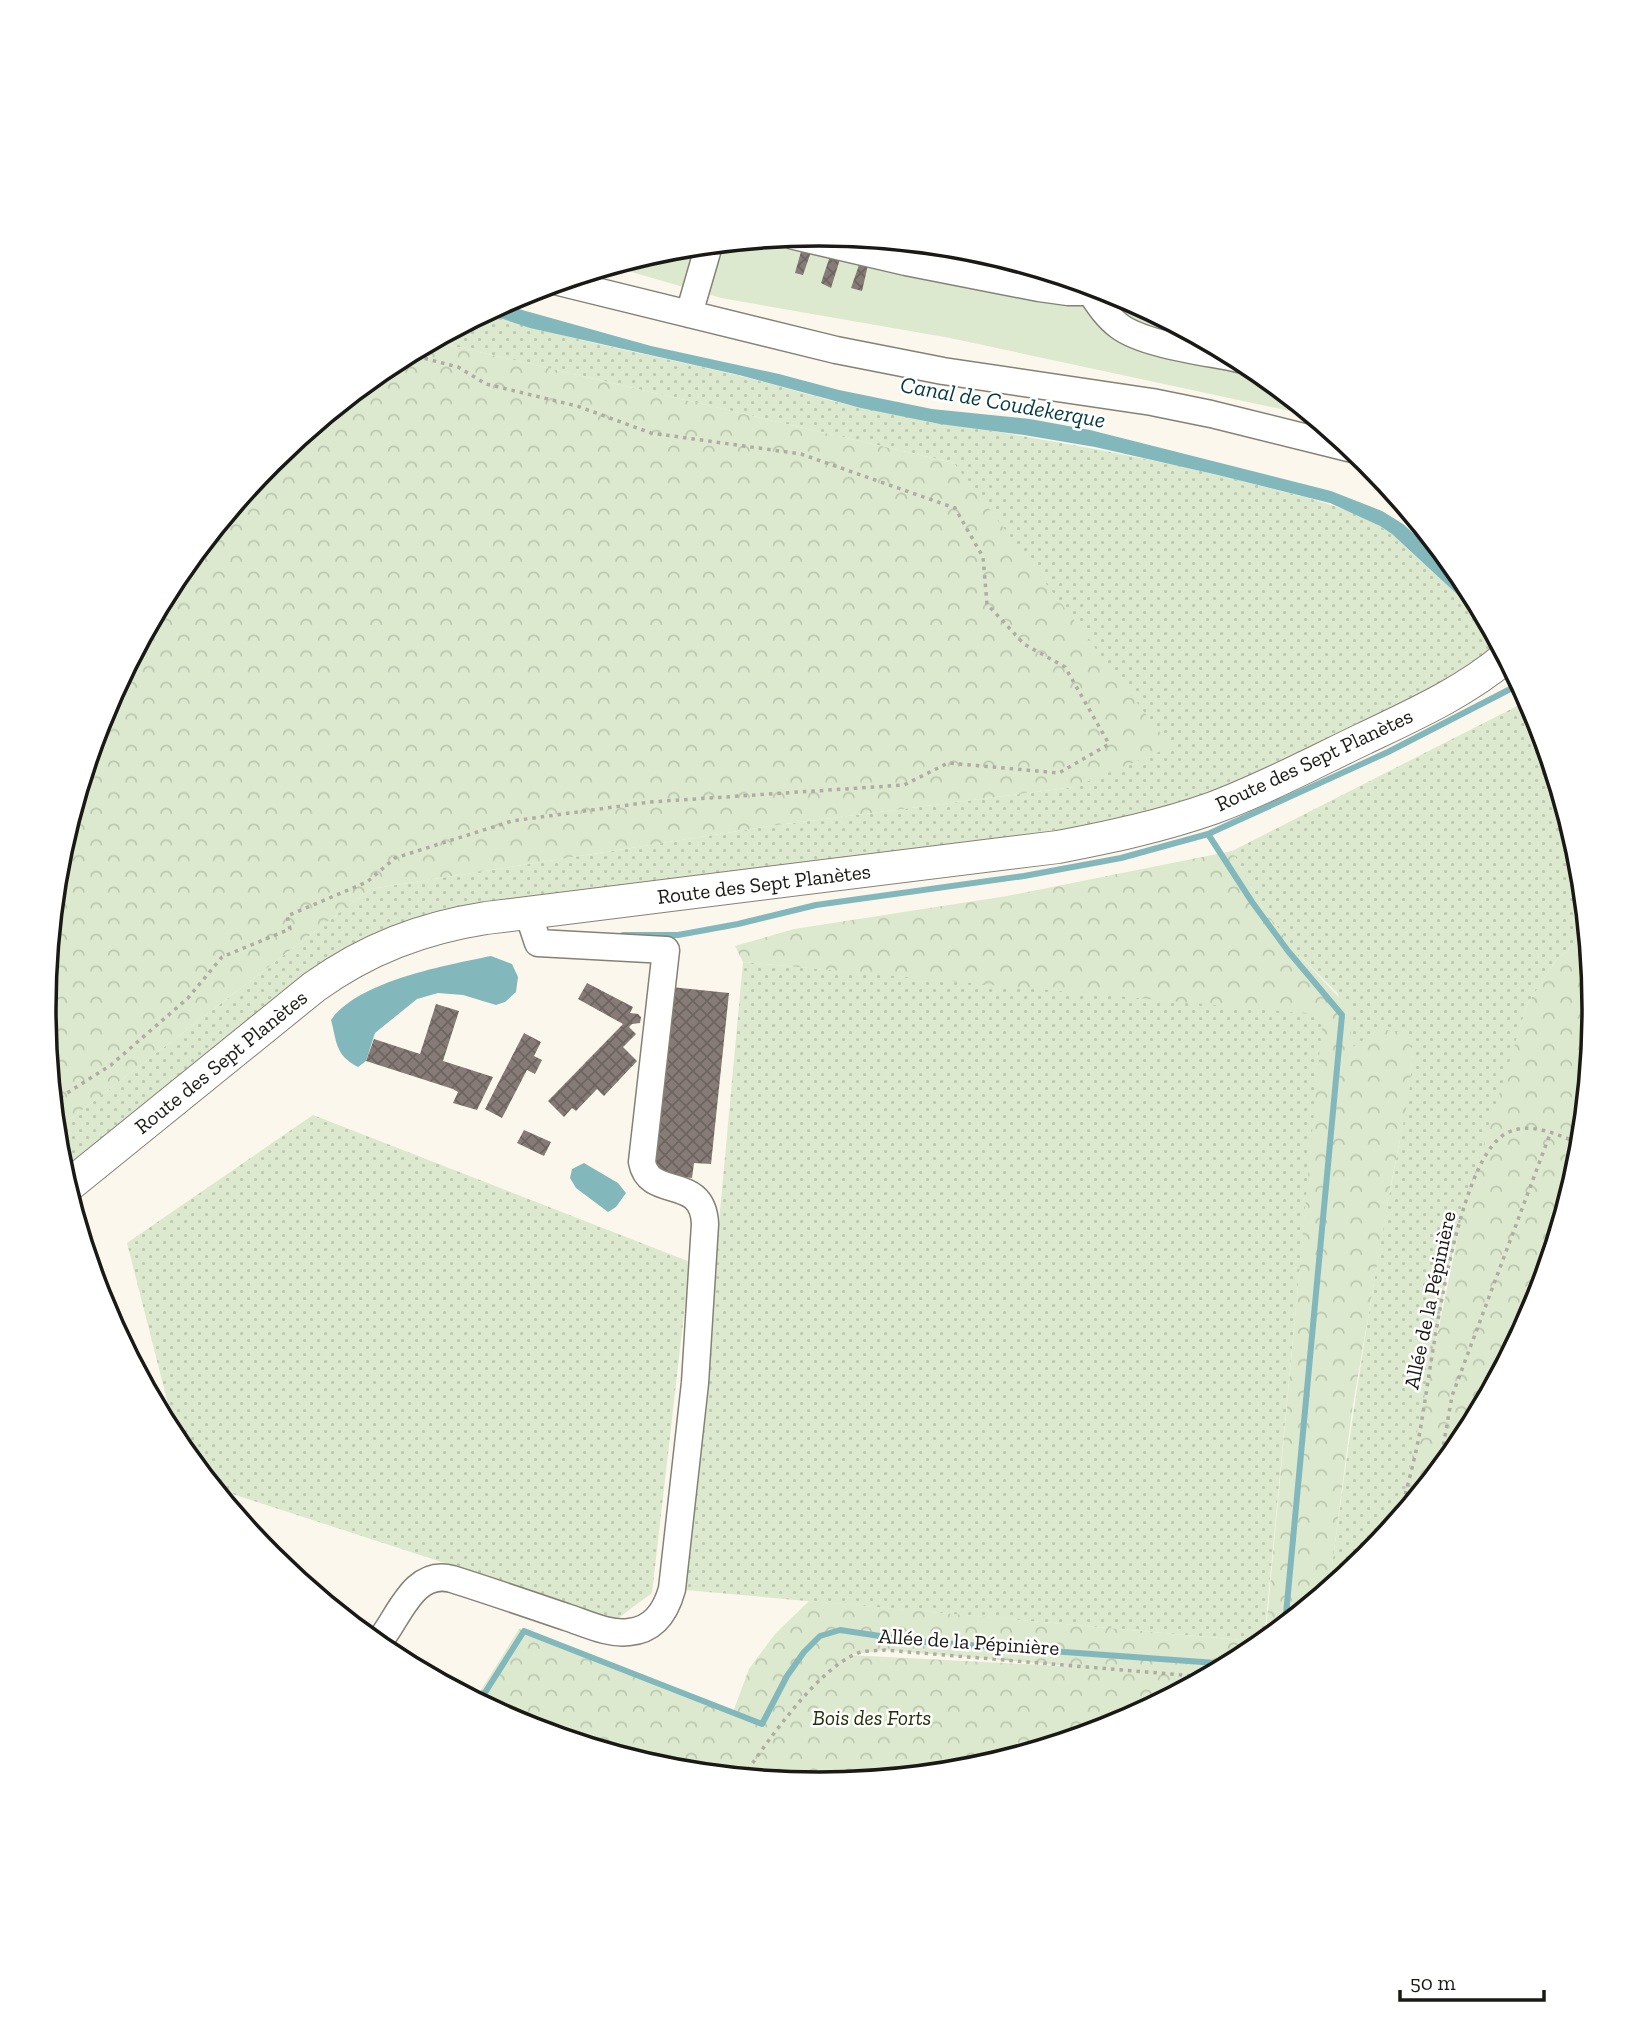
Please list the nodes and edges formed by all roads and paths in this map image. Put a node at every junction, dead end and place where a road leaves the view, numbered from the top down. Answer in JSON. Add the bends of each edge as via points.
{"nodes":[{"id":1,"x":841,"y":247,"type":"edge"},
{"id":2,"x":705,"y":255,"type":"edge"},
{"id":3,"x":575,"y":286,"type":"edge"},
{"id":4,"x":1072,"y":289,"type":"edge"},
{"id":5,"x":1105,"y":302,"type":"edge"},
{"id":6,"x":688,"y":313,"type":"junction"},
{"id":7,"x":1205,"y":351,"type":"edge"},
{"id":8,"x":422,"y":358,"type":"edge"},
{"id":9,"x":1332,"y":444,"type":"edge"},
{"id":10,"x":1498,"y":663,"type":"edge"},
{"id":11,"x":528,"y":913,"type":"junction"},
{"id":12,"x":62,"y":1096,"type":"edge"},
{"id":13,"x":1550,"y":1133,"type":"junction"},
{"id":14,"x":1570,"y":1140,"type":"edge"},
{"id":15,"x":76,"y":1180,"type":"edge"},
{"id":16,"x":1443,"y":1447,"type":"edge"},
{"id":17,"x":1404,"y":1498,"type":"edge"},
{"id":18,"x":384,"y":1635,"type":"edge"},
{"id":19,"x":1189,"y":1676,"type":"edge"},
{"id":20,"x":749,"y":1768,"type":"edge"}],
"edges":[{"from":1,"to":4,"type":"street","via":[[1039,288]]},
{"from":2,"to":6,"type":"street"},
{"from":3,"to":6,"type":"street"},
{"from":5,"to":7,"type":"street","via":[[1112,320],[1136,335]]},
{"from":6,"to":9,"type":"street","via":[[896,363],[1164,404]]},
{"from":8,"to":12,"type":"path","via":[[458,367],[486,384],[577,406],[651,433],[801,454],[955,508],[983,557],[988,604],[1024,644],[1065,667],[1109,744],[1059,773],[948,763],[904,785],[650,802],[512,821],[395,858],[367,882],[287,916],[290,929],[222,957],[169,1015],[111,1065]]},
{"from":10,"to":11,"type":"main road","name":"Route des Sept Planètes","via":[[1446,698],[1298,770],[1215,807],[1141,830],[1047,848]]},
{"from":11,"to":15,"type":"main road","name":"Route des Sept Planètes","via":[[434,928],[347,964]]},
{"from":11,"to":18,"type":"street","via":[[538,943],[666,950],[643,1167],[652,1180],[697,1199],[705,1224],[695,1383],[673,1579],[667,1606],[650,1624],[620,1632],[440,1577],[414,1591]]},
{"from":13,"to":14,"type":"path","name":"Allée de la Pépinière"},
{"from":13,"to":16,"type":"path","via":[[1452,1396]]},
{"from":13,"to":17,"type":"path","name":"Allée de la Pépinière","via":[[1527,1128],[1505,1134],[1476,1174],[1448,1269]]},
{"from":19,"to":20,"type":"path","name":"Allée de la Pépinière","via":[[866,1651],[849,1657],[825,1676],[773,1733]]}]}
